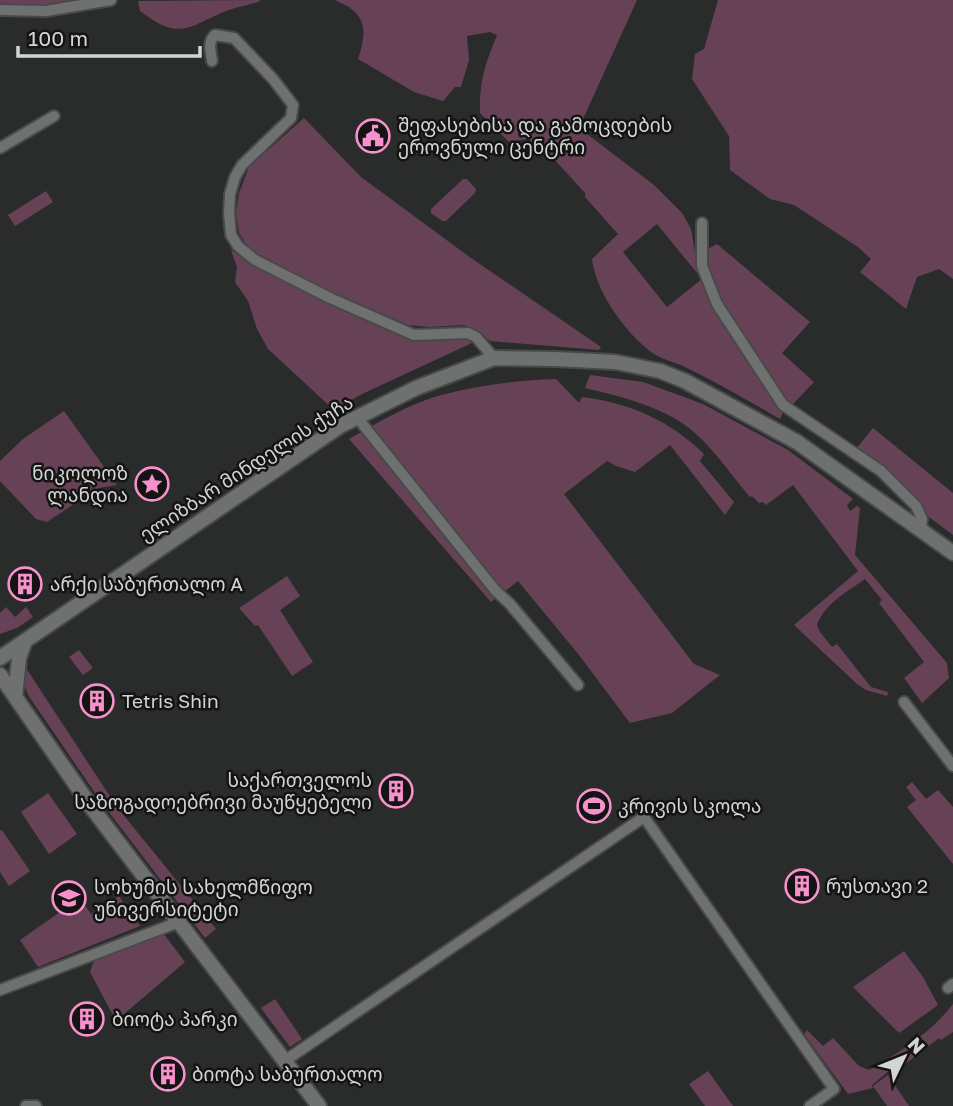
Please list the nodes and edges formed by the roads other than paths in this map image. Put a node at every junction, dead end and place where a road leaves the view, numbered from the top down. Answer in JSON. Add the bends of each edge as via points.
{"nodes":[{"id":1,"x":111,"y":0,"type":"edge"},
{"id":2,"x":0,"y":10,"type":"edge"},
{"id":3,"x":212,"y":61,"type":"dead end"},
{"id":4,"x":54,"y":116,"type":"dead end"},
{"id":5,"x":0,"y":148,"type":"edge"},
{"id":6,"x":702,"y":223,"type":"dead end"},
{"id":7,"x":494,"y":358,"type":"junction"},
{"id":8,"x":356,"y":416,"type":"junction"},
{"id":9,"x":921,"y":530,"type":"junction"},
{"id":10,"x":953,"y":553,"type":"edge"},
{"id":11,"x":25,"y":640,"type":"junction"},
{"id":12,"x":0,"y":644,"type":"edge"},
{"id":13,"x":0,"y":658,"type":"edge"},
{"id":14,"x":0,"y":675,"type":"edge"},
{"id":15,"x":578,"y":685,"type":"dead end"},
{"id":16,"x":15,"y":697,"type":"junction"},
{"id":17,"x":904,"y":702,"type":"dead end"},
{"id":18,"x":953,"y":766,"type":"edge"},
{"id":19,"x":179,"y":922,"type":"junction"},
{"id":20,"x":0,"y":990,"type":"edge"},
{"id":21,"x":286,"y":1060,"type":"junction"},
{"id":22,"x":826,"y":1101,"type":"edge"},
{"id":23,"x":26,"y":1106,"type":"edge"},
{"id":24,"x":36,"y":1106,"type":"edge"},
{"id":25,"x":319,"y":1106,"type":"edge"},
{"id":26,"x":810,"y":1106,"type":"edge"}],
"edges":[{"from":1,"to":2,"type":"street","via":[[46,11]]},
{"from":3,"to":7,"type":"street","via":[[212,38],[234,37],[293,105],[291,118],[242,165],[236,177],[229,213],[231,234],[238,246],[255,260],[330,299],[414,334],[468,333]]},
{"from":4,"to":5,"type":"street"},
{"from":6,"to":9,"type":"street","via":[[702,266],[717,304],[783,405],[881,471],[916,506]]},
{"from":7,"to":8,"type":"street","name":"ელიზბარ მინდელის ქუჩა"},
{"from":7,"to":9,"type":"street","name":"ელიზბარ მინდელის ქუჩა","via":[[615,362],[685,381],[797,442]]},
{"from":8,"to":11,"type":"street","name":"ელიზბარ მინდელის ქუჩა"},
{"from":8,"to":15,"type":"street","via":[[495,590]]},
{"from":9,"to":10,"type":"street","name":"ელიზბარ მინდელის ქუჩა"},
{"from":11,"to":12,"type":"street","name":"ელიზბარ მინდელის ქუჩა"},
{"from":11,"to":13,"type":"street","name":"ელიზბარ მინდელის ქუჩა"},
{"from":11,"to":16,"type":"street"},
{"from":14,"to":16,"type":"street"},
{"from":16,"to":19,"type":"street"},
{"from":17,"to":18,"type":"street"},
{"from":19,"to":20,"type":"street"},
{"from":19,"to":21,"type":"street"},
{"from":21,"to":22,"type":"street","via":[[644,817],[834,1089]]},
{"from":21,"to":25,"type":"street"},
{"from":22,"to":26,"type":"street"},
{"from":23,"to":24,"type":"street"}]}
